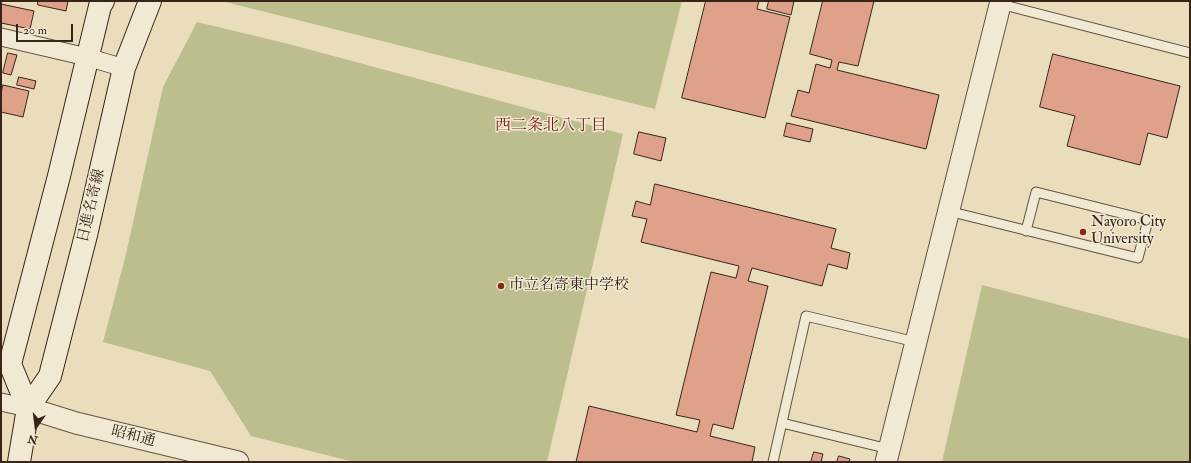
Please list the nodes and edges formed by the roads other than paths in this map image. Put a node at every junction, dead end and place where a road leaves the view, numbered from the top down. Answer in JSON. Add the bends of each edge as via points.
{"nodes":[{"id":1,"x":103,"y":1,"type":"edge"},
{"id":2,"x":150,"y":1,"type":"edge"},
{"id":3,"x":1000,"y":2,"type":"edge"},
{"id":4,"x":1,"y":37,"type":"edge"},
{"id":5,"x":1190,"y":53,"type":"edge"},
{"id":6,"x":87,"y":57,"type":"junction"},
{"id":7,"x":124,"y":68,"type":"junction"},
{"id":8,"x":948,"y":212,"type":"junction"},
{"id":9,"x":1026,"y":231,"type":"junction"},
{"id":10,"x":916,"y":342,"type":"junction"},
{"id":11,"x":1,"y":402,"type":"edge"},
{"id":12,"x":28,"y":408,"type":"junction"},
{"id":13,"x":782,"y":423,"type":"junction"},
{"id":14,"x":888,"y":456,"type":"edge"},
{"id":15,"x":19,"y":462,"type":"edge"},
{"id":16,"x":238,"y":462,"type":"edge"},
{"id":17,"x":773,"y":462,"type":"edge"}],
"edges":[{"from":1,"to":6,"type":"main road"},
{"from":2,"to":7,"type":"main road","name":"日進名寄線"},
{"from":3,"to":5,"type":"lane"},
{"from":3,"to":8,"type":"street"},
{"from":4,"to":6,"type":"street"},
{"from":6,"to":7,"type":"street"},
{"from":6,"to":12,"type":"main road","via":[[10,364]]},
{"from":7,"to":12,"type":"main road","name":"日進名寄線","via":[[86,235],[50,376]]},
{"from":8,"to":9,"type":"lane"},
{"from":8,"to":10,"type":"street"},
{"from":9,"to":9,"type":"lane","via":[[1138,258],[1148,220],[1036,192]]},
{"from":10,"to":13,"type":"lane","via":[[806,316]]},
{"from":10,"to":14,"type":"street"},
{"from":11,"to":12,"type":"street"},
{"from":12,"to":15,"type":"main road","name":"日進名寄線"},
{"from":12,"to":16,"type":"street","name":"昭和通","via":[[76,423]]},
{"from":13,"to":14,"type":"lane"},
{"from":13,"to":17,"type":"lane"}]}
